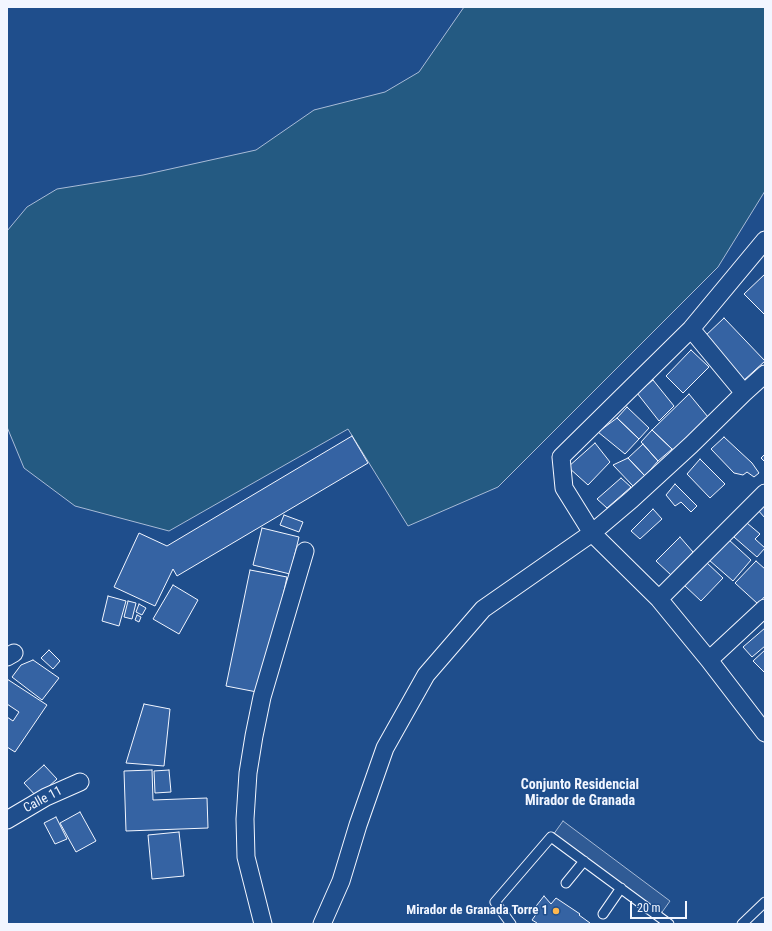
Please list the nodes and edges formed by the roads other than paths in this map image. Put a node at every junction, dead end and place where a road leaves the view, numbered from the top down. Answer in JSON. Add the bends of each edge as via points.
{"nodes":[{"id":1,"x":765,"y":240,"type":"edge"},
{"id":2,"x":691,"y":329,"type":"junction"},
{"id":3,"x":765,"y":374,"type":"edge"},
{"id":4,"x":744,"y":393,"type":"junction"},
{"id":5,"x":765,"y":493,"type":"edge"},
{"id":6,"x":592,"y":533,"type":"junction"},
{"id":7,"x":305,"y":551,"type":"dead end"},
{"id":8,"x":659,"y":599,"type":"junction"},
{"id":9,"x":765,"y":608,"type":"edge"},
{"id":10,"x":709,"y":660,"type":"junction"},
{"id":11,"x":765,"y":733,"type":"edge"},
{"id":12,"x":80,"y":782,"type":"dead end"},
{"id":13,"x":7,"y":820,"type":"edge"},
{"id":14,"x":584,"y":861,"type":"junction"},
{"id":15,"x":566,"y":883,"type":"dead end"},
{"id":16,"x":621,"y":888,"type":"junction"},
{"id":17,"x":765,"y":902,"type":"edge"},
{"id":18,"x":603,"y":914,"type":"dead end"},
{"id":19,"x":658,"y":916,"type":"junction"},
{"id":20,"x":263,"y":924,"type":"edge"},
{"id":21,"x":322,"y":924,"type":"edge"},
{"id":22,"x":511,"y":924,"type":"edge"},
{"id":23,"x":653,"y":924,"type":"edge"},
{"id":24,"x":669,"y":924,"type":"edge"},
{"id":25,"x":742,"y":924,"type":"edge"}],
"edges":[{"from":1,"to":2,"type":"street"},
{"from":2,"to":4,"type":"street"},
{"from":2,"to":6,"type":"street","via":[[561,457],[564,488]]},
{"from":3,"to":4,"type":"street"},
{"from":4,"to":6,"type":"street","via":[[680,455]]},
{"from":5,"to":8,"type":"street"},
{"from":6,"to":8,"type":"street"},
{"from":6,"to":21,"type":"street","via":[[483,609],[426,675],[385,748],[341,881]]},
{"from":7,"to":20,"type":"street","via":[[262,697],[248,773],[246,857]]},
{"from":8,"to":10,"type":"street"},
{"from":9,"to":10,"type":"street"},
{"from":10,"to":11,"type":"street"},
{"from":12,"to":13,"type":"street","name":"Calle 11","via":[[46,797]]},
{"from":14,"to":15,"type":"lane"},
{"from":14,"to":16,"type":"lane"},
{"from":14,"to":22,"type":"lane","via":[[551,837],[496,902]]},
{"from":16,"to":18,"type":"lane"},
{"from":16,"to":19,"type":"lane"},
{"from":17,"to":25,"type":"lane"},
{"from":19,"to":23,"type":"lane"},
{"from":19,"to":24,"type":"lane"}]}
